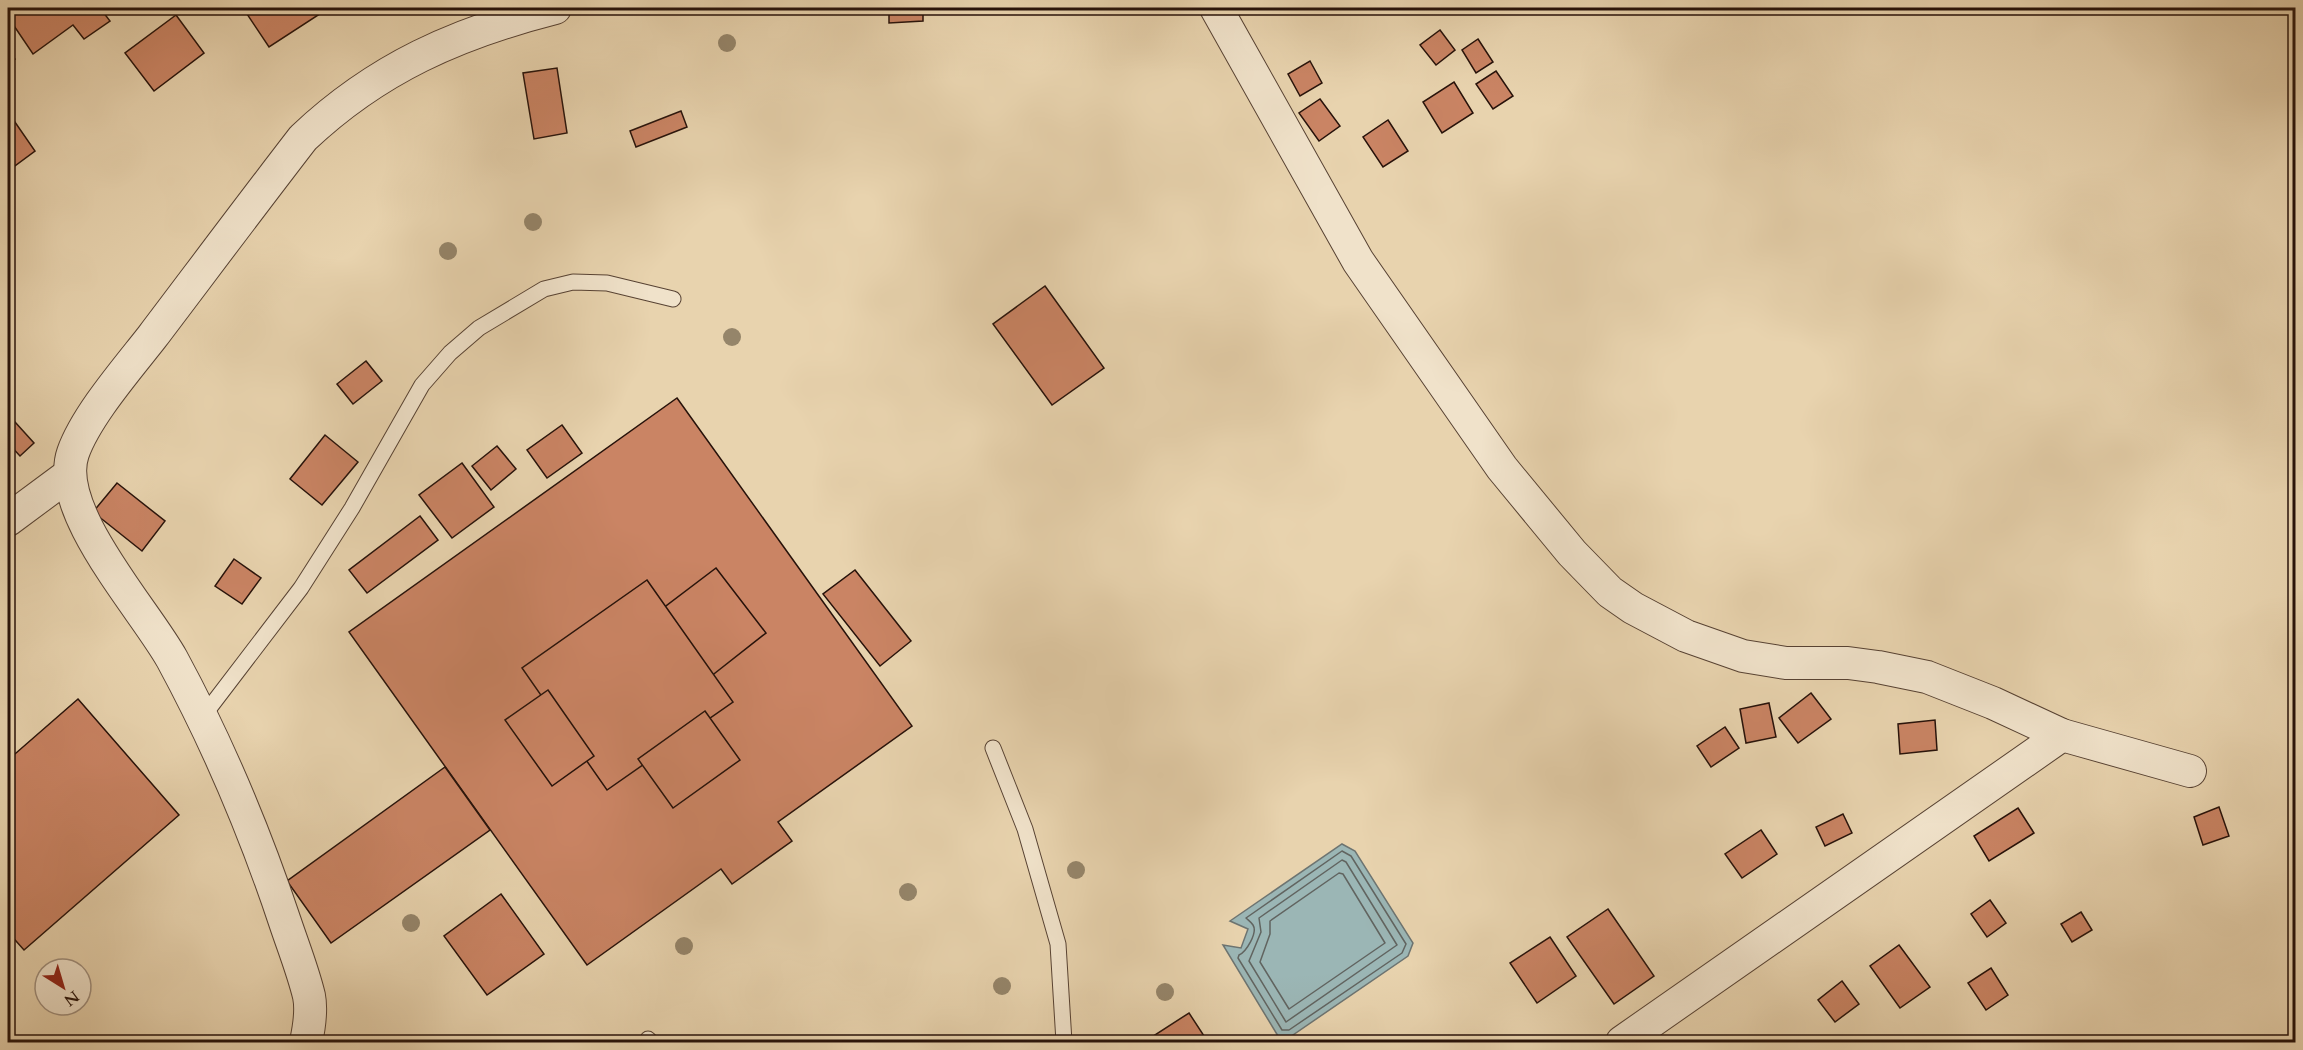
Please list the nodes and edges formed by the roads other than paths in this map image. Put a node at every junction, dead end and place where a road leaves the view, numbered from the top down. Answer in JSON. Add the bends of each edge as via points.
{"nodes":[{"id":1,"x":555,"y":8,"type":"edge"},
{"id":2,"x":1216,"y":8,"type":"edge"},
{"id":3,"x":673,"y":299,"type":"dead end"},
{"id":4,"x":70,"y":474,"type":"junction"},
{"id":5,"x":8,"y":520,"type":"edge"},
{"id":6,"x":201,"y":719,"type":"junction"},
{"id":7,"x":2062,"y":735,"type":"junction"},
{"id":8,"x":993,"y":748,"type":"dead end"},
{"id":9,"x":2190,"y":771,"type":"dead end"},
{"id":10,"x":306,"y":1042,"type":"edge"},
{"id":11,"x":1064,"y":1042,"type":"edge"},
{"id":12,"x":1622,"y":1042,"type":"edge"}],
"edges":[{"from":1,"to":4,"type":"street","via":[[469,33],[409,61],[356,93],[303,138],[111,390],[82,434],[72,455]]},
{"from":2,"to":7,"type":"street","via":[[1358,261],[1502,468],[1610,592],[1686,636],[1743,657],[1786,663],[1848,663],[1927,677]]},
{"from":3,"to":6,"type":"lane","via":[[607,283],[573,282],[544,289],[479,328],[450,353],[422,385],[301,588]]},
{"from":4,"to":5,"type":"street"},
{"from":4,"to":6,"type":"street","via":[[72,491],[92,538],[171,657]]},
{"from":6,"to":10,"type":"street","via":[[269,874],[298,962],[309,998]]},
{"from":7,"to":9,"type":"street"},
{"from":7,"to":12,"type":"street"},
{"from":8,"to":11,"type":"lane","via":[[1024,829],[1058,944]]}]}
